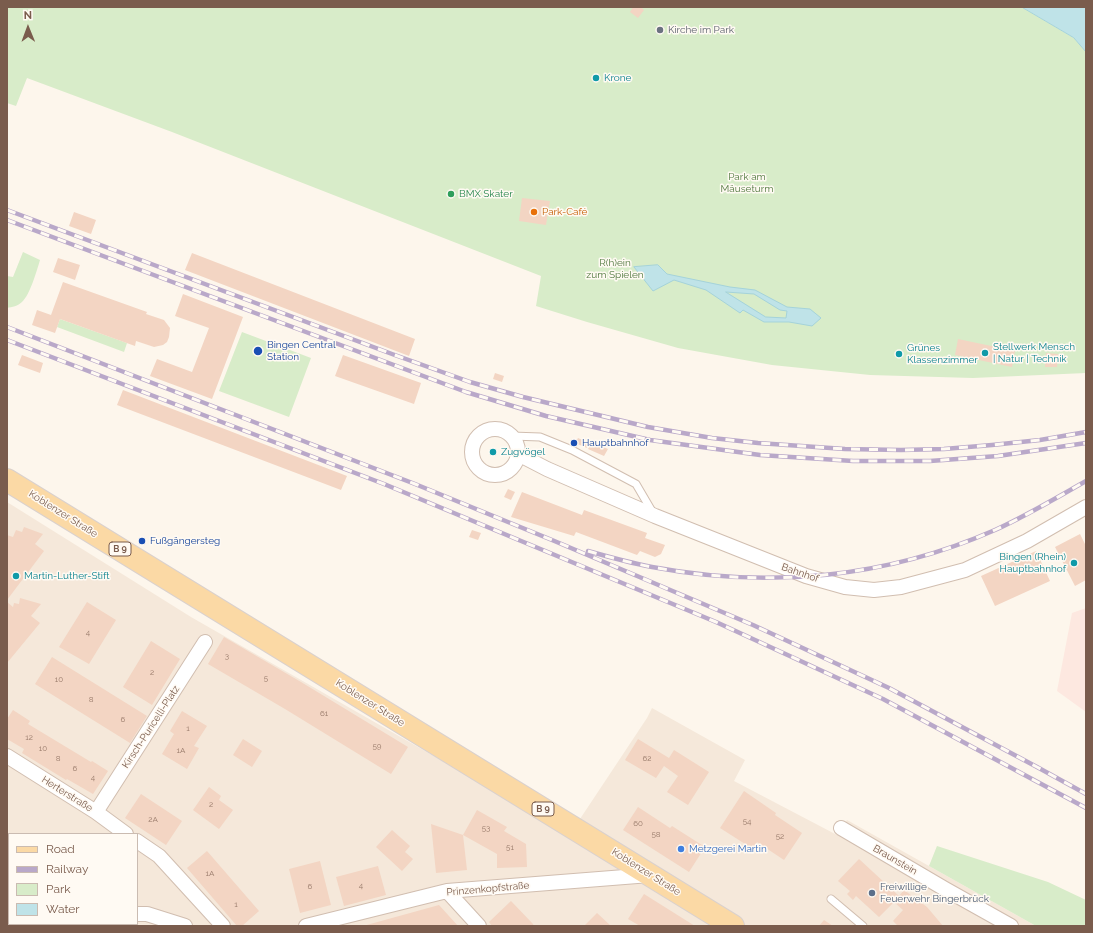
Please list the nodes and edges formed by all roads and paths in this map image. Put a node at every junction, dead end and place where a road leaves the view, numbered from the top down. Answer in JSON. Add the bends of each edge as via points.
{"nodes":[{"id":1,"x":512,"y":436,"type":"junction"},
{"id":2,"x":518,"y":454,"type":"junction"},
{"id":3,"x":7,"y":480,"type":"edge"},
{"id":4,"x":1086,"y":507,"type":"edge"},
{"id":5,"x":655,"y":516,"type":"junction"},
{"id":6,"x":205,"y":642,"type":"dead end"},
{"id":7,"x":7,"y":756,"type":"edge"},
{"id":8,"x":96,"y":812,"type":"junction"},
{"id":9,"x":841,"y":828,"type":"dead end"},
{"id":10,"x":125,"y":833,"type":"edge"},
{"id":11,"x":138,"y":842,"type":"edge"},
{"id":12,"x":650,"y":875,"type":"junction"},
{"id":13,"x":447,"y":892,"type":"junction"},
{"id":14,"x":831,"y":899,"type":"dead end"},
{"id":15,"x":138,"y":914,"type":"edge"},
{"id":16,"x":185,"y":926,"type":"edge"},
{"id":17,"x":223,"y":926,"type":"edge"},
{"id":18,"x":306,"y":926,"type":"edge"},
{"id":19,"x":479,"y":926,"type":"edge"},
{"id":20,"x":733,"y":926,"type":"edge"},
{"id":21,"x":863,"y":926,"type":"edge"},
{"id":22,"x":1011,"y":926,"type":"edge"}],
"edges":[{"from":1,"to":2,"type":"street","via":[[517,444]]},
{"from":1,"to":2,"type":"street","via":[[498,429],[482,432],[472,444],[472,460],[482,472],[498,475],[512,468]]},
{"from":1,"to":5,"type":"lane","via":[[540,437],[572,450],[636,484]]},
{"from":2,"to":5,"type":"street","name":"Bahnhof"},
{"from":3,"to":12,"type":"main road","name":"Koblenzer Straße","number":"B 9"},
{"from":4,"to":5,"type":"street","name":"Bahnhof","via":[[1028,541],[966,570],[901,587],[874,590],[845,587],[806,576]]},
{"from":6,"to":8,"type":"street","name":"Kirsch-Puricelli-Platz"},
{"from":7,"to":8,"type":"street","name":"Herterstraße"},
{"from":8,"to":10,"type":"street","name":"Herterstraße"},
{"from":9,"to":22,"type":"street","name":"Braunstein"},
{"from":11,"to":17,"type":"street","via":[[159,856]]},
{"from":12,"to":13,"type":"street","name":"Prinzenkopfstraße"},
{"from":12,"to":20,"type":"main road","name":"Koblenzer Straße","number":"B 9"},
{"from":13,"to":18,"type":"street","name":"Prinzenkopfstraße"},
{"from":13,"to":19,"type":"street"},
{"from":14,"to":21,"type":"lane"},
{"from":15,"to":16,"type":"street","via":[[147,914]]}]}
